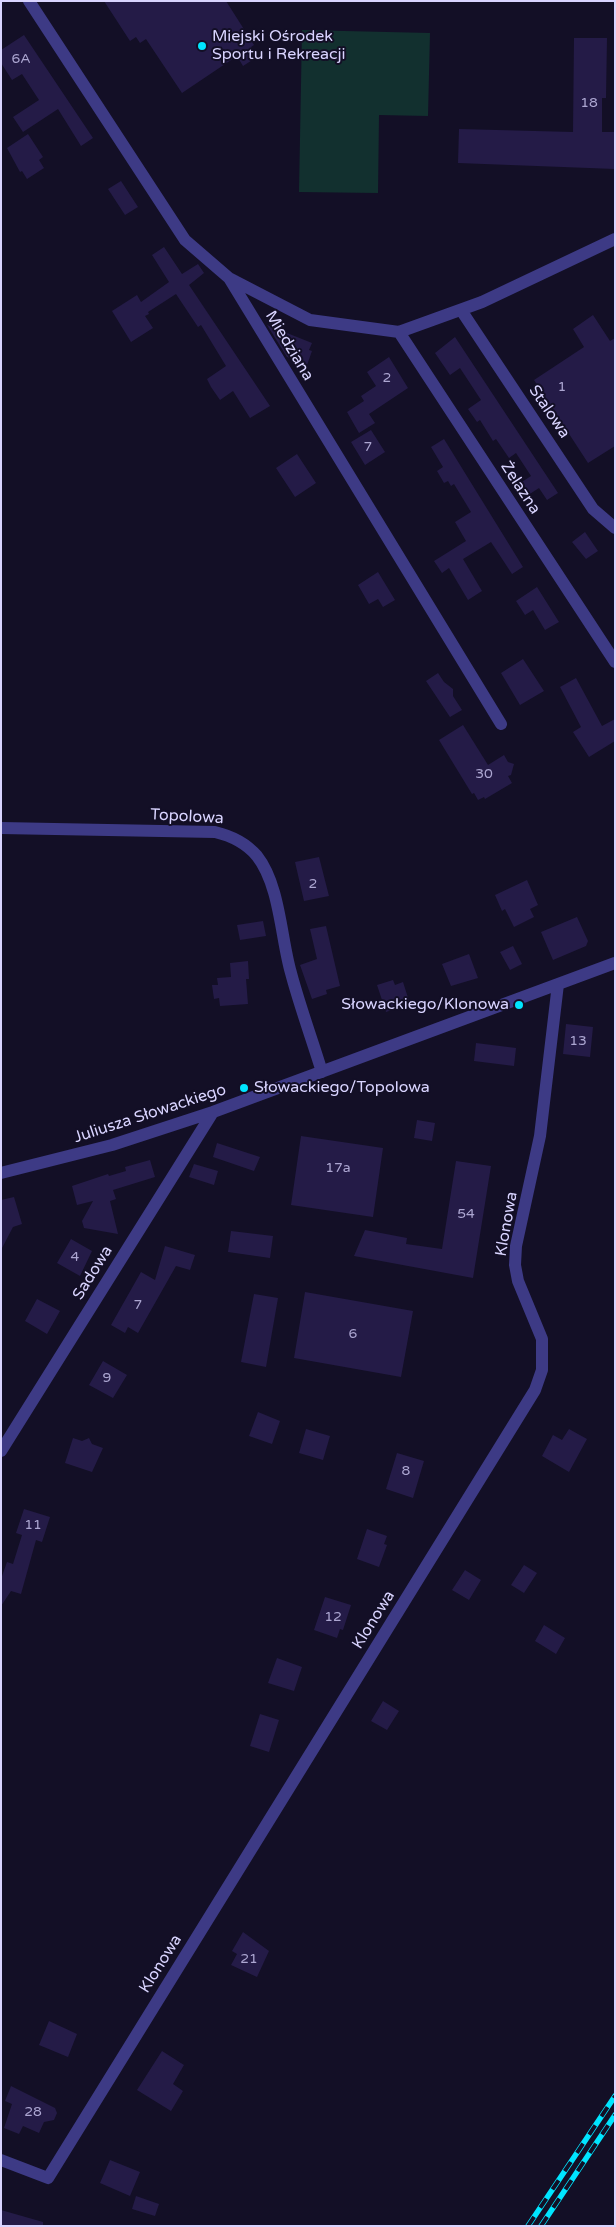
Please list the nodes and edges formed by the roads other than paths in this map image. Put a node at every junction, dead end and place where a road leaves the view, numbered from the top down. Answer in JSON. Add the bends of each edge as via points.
{"nodes":[{"id":1,"x":29,"y":1,"type":"edge"},
{"id":2,"x":615,"y":239,"type":"edge"},
{"id":3,"x":229,"y":278,"type":"junction"},
{"id":4,"x":461,"y":310,"type":"junction"},
{"id":5,"x":399,"y":332,"type":"junction"},
{"id":6,"x":615,"y":528,"type":"edge"},
{"id":7,"x":615,"y":662,"type":"edge"},
{"id":8,"x":501,"y":724,"type":"dead end"},
{"id":9,"x":1,"y":817,"type":"edge"},
{"id":10,"x":5,"y":828,"type":"edge"},
{"id":11,"x":615,"y":963,"type":"edge"},
{"id":12,"x":558,"y":984,"type":"junction"},
{"id":13,"x":322,"y":1072,"type":"junction"},
{"id":14,"x":213,"y":1112,"type":"junction"},
{"id":15,"x":1,"y":1174,"type":"edge"},
{"id":16,"x":1,"y":1451,"type":"edge"},
{"id":17,"x":1,"y":2160,"type":"edge"}],
"edges":[{"from":1,"to":3,"type":"street","name":"Miedziana","via":[[185,240]]},
{"from":2,"to":4,"type":"street"},
{"from":3,"to":5,"type":"street","via":[[310,320]]},
{"from":3,"to":8,"type":"street","name":"Miedziana"},
{"from":4,"to":5,"type":"street"},
{"from":4,"to":6,"type":"street","name":"Stalowa","via":[[593,509]]},
{"from":5,"to":7,"type":"street","name":"Żelazna"},
{"from":9,"to":10,"type":"street"},
{"from":10,"to":13,"type":"street","name":"Topolowa","via":[[215,832],[229,835],[249,847],[271,884],[291,973]]},
{"from":11,"to":12,"type":"street","name":"Juliusza Słowackiego"},
{"from":12,"to":13,"type":"street","name":"Juliusza Słowackiego"},
{"from":12,"to":17,"type":"street","name":"Klonowa","via":[[540,1136],[516,1246],[518,1281],[542,1339],[542,1370],[535,1390],[48,2178]]},
{"from":13,"to":14,"type":"street","name":"Juliusza Słowackiego"},
{"from":14,"to":15,"type":"street","name":"Juliusza Słowackiego","via":[[112,1145]]},
{"from":14,"to":16,"type":"street","name":"Sadowa"}]}
